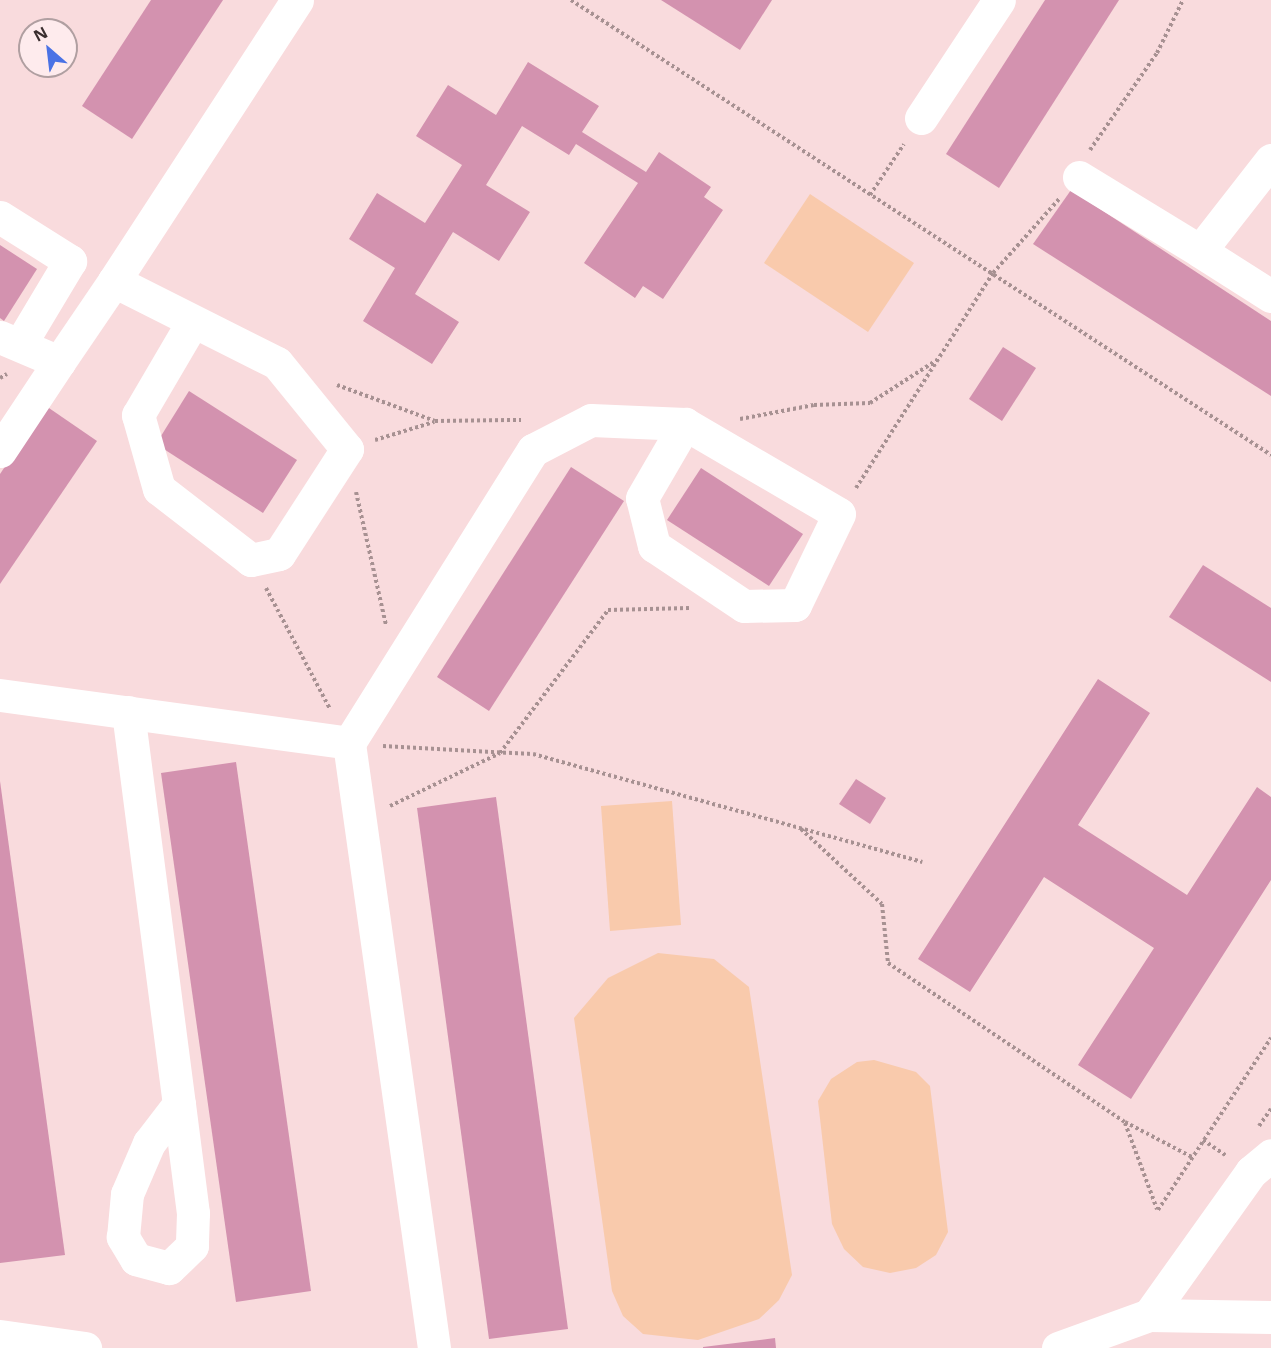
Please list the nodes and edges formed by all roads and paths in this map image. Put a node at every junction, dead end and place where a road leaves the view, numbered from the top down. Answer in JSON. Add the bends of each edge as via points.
{"nodes":[{"id":1,"x":297,"y":0,"type":"edge"},
{"id":2,"x":570,"y":0,"type":"edge"},
{"id":3,"x":999,"y":0,"type":"edge"},
{"id":4,"x":1183,"y":0,"type":"edge"},
{"id":5,"x":921,"y":118,"type":"joint"},
{"id":6,"x":1271,"y":160,"type":"edge"},
{"id":7,"x":1079,"y":177,"type":"junction"},
{"id":8,"x":870,"y":195,"type":"junction"},
{"id":9,"x":0,"y":217,"type":"edge"},
{"id":10,"x":1200,"y":251,"type":"junction"},
{"id":11,"x":993,"y":273,"type":"junction"},
{"id":12,"x":114,"y":281,"type":"junction"},
{"id":13,"x":1271,"y":296,"type":"edge"},
{"id":14,"x":192,"y":323,"type":"junction"},
{"id":15,"x":10,"y":340,"type":"edge"},
{"id":16,"x":940,"y":358,"type":"junction"},
{"id":17,"x":59,"y":362,"type":"junction"},
{"id":18,"x":330,"y":382,"type":"dead end"},
{"id":19,"x":531,"y":420,"type":"dead end"},
{"id":20,"x":732,"y":420,"type":"dead end"},
{"id":21,"x":435,"y":421,"type":"junction"},
{"id":22,"x":685,"y":424,"type":"junction"},
{"id":23,"x":347,"y":449,"type":"junction"},
{"id":24,"x":0,"y":451,"type":"edge"},
{"id":25,"x":1271,"y":455,"type":"edge"},
{"id":26,"x":839,"y":514,"type":"junction"},
{"id":27,"x":251,"y":560,"type":"junction"},
{"id":28,"x":744,"y":606,"type":"junction"},
{"id":29,"x":396,"y":667,"type":"junction"},
{"id":30,"x":0,"y":695,"type":"edge"},
{"id":31,"x":128,"y":712,"type":"junction"},
{"id":32,"x":349,"y":743,"type":"junction"},
{"id":33,"x":500,"y":753,"type":"junction"},
{"id":34,"x":360,"y":820,"type":"junction"},
{"id":35,"x":801,"y":829,"type":"junction"},
{"id":36,"x":922,"y":862,"type":"dead end"},
{"id":37,"x":1271,"y":1038,"type":"edge"},
{"id":38,"x":179,"y":1104,"type":"dead end"},
{"id":39,"x":1125,"y":1122,"type":"junction"},
{"id":40,"x":1203,"y":1140,"type":"junction"},
{"id":41,"x":1271,"y":1155,"type":"edge"},
{"id":42,"x":1192,"y":1157,"type":"junction"},
{"id":43,"x":1235,"y":1162,"type":"dead end"},
{"id":44,"x":1149,"y":1315,"type":"junction"},
{"id":45,"x":1271,"y":1317,"type":"edge"},
{"id":46,"x":0,"y":1336,"type":"edge"},
{"id":47,"x":1114,"y":1340,"type":"edge"},
{"id":48,"x":85,"y":1348,"type":"edge"},
{"id":49,"x":434,"y":1348,"type":"edge"},
{"id":50,"x":1058,"y":1348,"type":"edge"}],
"edges":[{"from":1,"to":12,"type":"street"},
{"from":2,"to":8,"type":"path"},
{"from":3,"to":5,"type":"street"},
{"from":4,"to":7,"type":"path","via":[[1157,53],[1098,132]]},
{"from":5,"to":8,"type":"path"},
{"from":6,"to":10,"type":"street"},
{"from":7,"to":10,"type":"street"},
{"from":7,"to":11,"type":"path"},
{"from":8,"to":11,"type":"path"},
{"from":9,"to":15,"type":"street","via":[[70,261]]},
{"from":10,"to":13,"type":"street"},
{"from":11,"to":16,"type":"path"},
{"from":11,"to":25,"type":"path"},
{"from":12,"to":14,"type":"street"},
{"from":12,"to":17,"type":"street"},
{"from":14,"to":23,"type":"street","via":[[277,363]]},
{"from":14,"to":27,"type":"street","via":[[138,415],[159,489]]},
{"from":15,"to":17,"type":"street"},
{"from":16,"to":20,"type":"path","via":[[870,403],[814,405]]},
{"from":16,"to":26,"type":"path"},
{"from":17,"to":24,"type":"street"},
{"from":18,"to":21,"type":"path"},
{"from":19,"to":21,"type":"path"},
{"from":21,"to":23,"type":"path"},
{"from":22,"to":26,"type":"street"},
{"from":22,"to":28,"type":"street","via":[[642,498],[654,546]]},
{"from":22,"to":29,"type":"street","via":[[591,420],[533,450]]},
{"from":23,"to":27,"type":"street","via":[[279,554]]},
{"from":23,"to":29,"type":"path"},
{"from":26,"to":28,"type":"street","via":[[795,605]]},
{"from":27,"to":32,"type":"path"},
{"from":28,"to":33,"type":"path","via":[[608,610]]},
{"from":29,"to":32,"type":"street"},
{"from":30,"to":31,"type":"street"},
{"from":31,"to":32,"type":"street"},
{"from":31,"to":38,"type":"street"},
{"from":32,"to":33,"type":"path"},
{"from":32,"to":34,"type":"street"},
{"from":33,"to":34,"type":"path"},
{"from":33,"to":35,"type":"path","via":[[533,754]]},
{"from":34,"to":49,"type":"street"},
{"from":35,"to":36,"type":"path"},
{"from":35,"to":39,"type":"path","via":[[882,904],[888,963]]},
{"from":37,"to":40,"type":"path"},
{"from":39,"to":42,"type":"path"},
{"from":39,"to":42,"type":"path","via":[[1158,1210]]},
{"from":40,"to":42,"type":"path"},
{"from":40,"to":43,"type":"path"},
{"from":41,"to":44,"type":"street","via":[[1251,1173]]},
{"from":44,"to":45,"type":"street"},
{"from":44,"to":47,"type":"street"},
{"from":46,"to":48,"type":"street"},
{"from":47,"to":50,"type":"street"}]}
